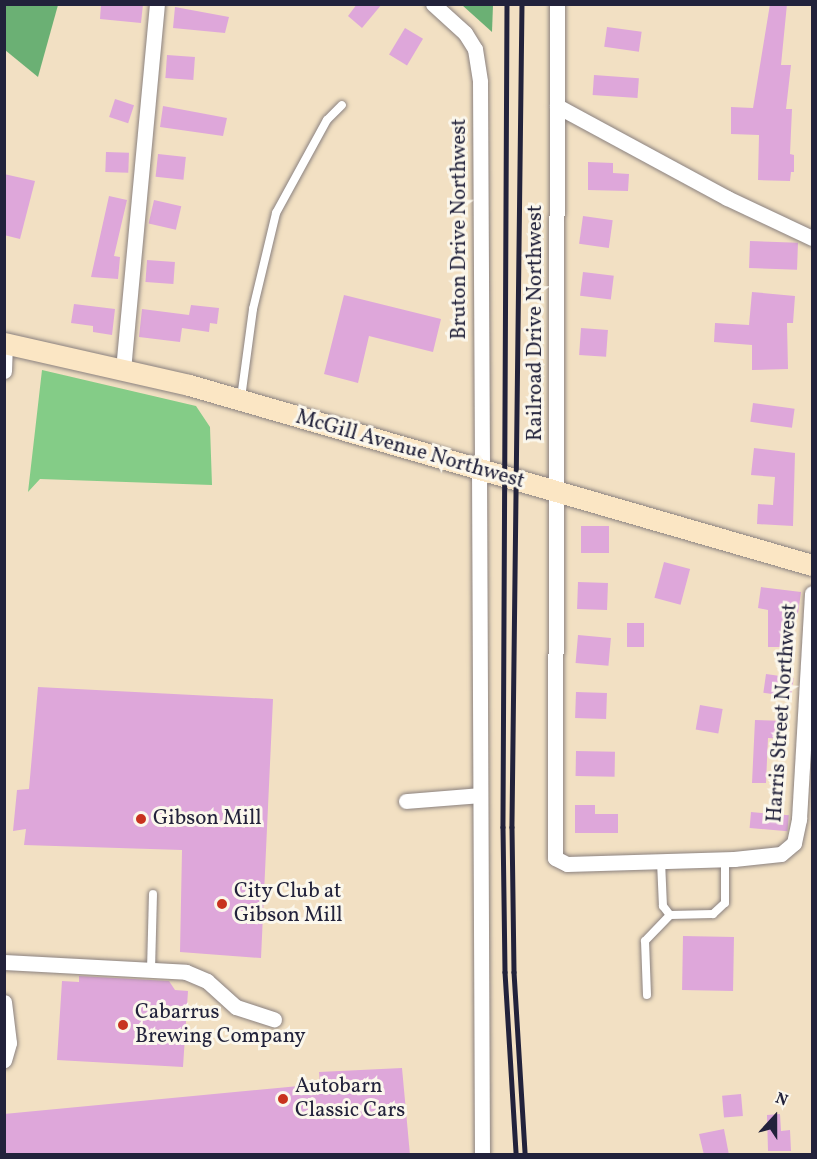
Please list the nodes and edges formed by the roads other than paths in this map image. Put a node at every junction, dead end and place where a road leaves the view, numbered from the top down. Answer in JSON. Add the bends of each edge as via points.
{"nodes":[{"id":1,"x":158,"y":4,"type":"edge"},
{"id":2,"x":433,"y":4,"type":"edge"},
{"id":3,"x":557,"y":4,"type":"edge"},
{"id":4,"x":342,"y":105,"type":"dead end"},
{"id":5,"x":557,"y":106,"type":"junction"},
{"id":6,"x":813,"y":238,"type":"edge"},
{"id":7,"x":5,"y":343,"type":"edge"},
{"id":8,"x":123,"y":370,"type":"junction"},
{"id":9,"x":4,"y":371,"type":"edge"},
{"id":10,"x":241,"y":400,"type":"junction"},
{"id":11,"x":480,"y":470,"type":"junction"},
{"id":12,"x":556,"y":493,"type":"junction"},
{"id":13,"x":813,"y":565,"type":"edge"},
{"id":14,"x":813,"y":593,"type":"edge"},
{"id":15,"x":480,"y":795,"type":"junction"},
{"id":16,"x":406,"y":801,"type":"dead end"},
{"id":17,"x":555,"y":858,"type":"joint"},
{"id":18,"x":725,"y":860,"type":"junction"},
{"id":19,"x":661,"y":861,"type":"junction"},
{"id":20,"x":153,"y":894,"type":"dead end"},
{"id":21,"x":670,"y":915,"type":"junction"},
{"id":22,"x":4,"y":962,"type":"edge"},
{"id":23,"x":151,"y":970,"type":"junction"},
{"id":24,"x":647,"y":995,"type":"dead end"},
{"id":25,"x":4,"y":1002,"type":"edge"},
{"id":26,"x":274,"y":1019,"type":"dead end"},
{"id":27,"x":4,"y":1060,"type":"edge"},
{"id":28,"x":482,"y":1155,"type":"edge"}],
"edges":[{"from":1,"to":8,"type":"street"},
{"from":2,"to":11,"type":"street","name":"Bruton Drive Northwest","via":[[465,33],[475,49],[480,82]]},
{"from":3,"to":5,"type":"street","name":"Railroad Drive Northwest"},
{"from":4,"to":10,"type":"lane","via":[[327,120],[276,213],[253,309]]},
{"from":5,"to":6,"type":"street","via":[[727,198]]},
{"from":5,"to":12,"type":"street","name":"Railroad Drive Northwest"},
{"from":7,"to":8,"type":"street","name":"McGill Avenue Northwest"},
{"from":7,"to":9,"type":"street"},
{"from":8,"to":10,"type":"street","name":"McGill Avenue Northwest"},
{"from":10,"to":11,"type":"street","name":"McGill Avenue Northwest"},
{"from":11,"to":12,"type":"street","name":"McGill Avenue Northwest"},
{"from":11,"to":15,"type":"street","name":"Bruton Drive Northwest"},
{"from":12,"to":13,"type":"street","name":"McGill Avenue Northwest"},
{"from":12,"to":17,"type":"street","name":"Railroad Drive Northwest"},
{"from":14,"to":18,"type":"street","name":"Harris Street Northwest","via":[[799,819],[794,843],[781,854]]},
{"from":15,"to":16,"type":"street"},
{"from":15,"to":28,"type":"street","name":"Bruton Drive Northwest"},
{"from":17,"to":19,"type":"street","name":"Harris Street Northwest","via":[[567,864]]},
{"from":18,"to":19,"type":"street","name":"Harris Street Northwest"},
{"from":18,"to":21,"type":"lane","via":[[725,903],[713,914]]},
{"from":19,"to":21,"type":"lane","via":[[663,906]]},
{"from":20,"to":23,"type":"lane"},
{"from":21,"to":24,"type":"lane","via":[[645,941]]},
{"from":22,"to":23,"type":"street"},
{"from":23,"to":26,"type":"street","via":[[197,976],[236,1007]]},
{"from":25,"to":27,"type":"street","via":[[9,1043]]}]}
